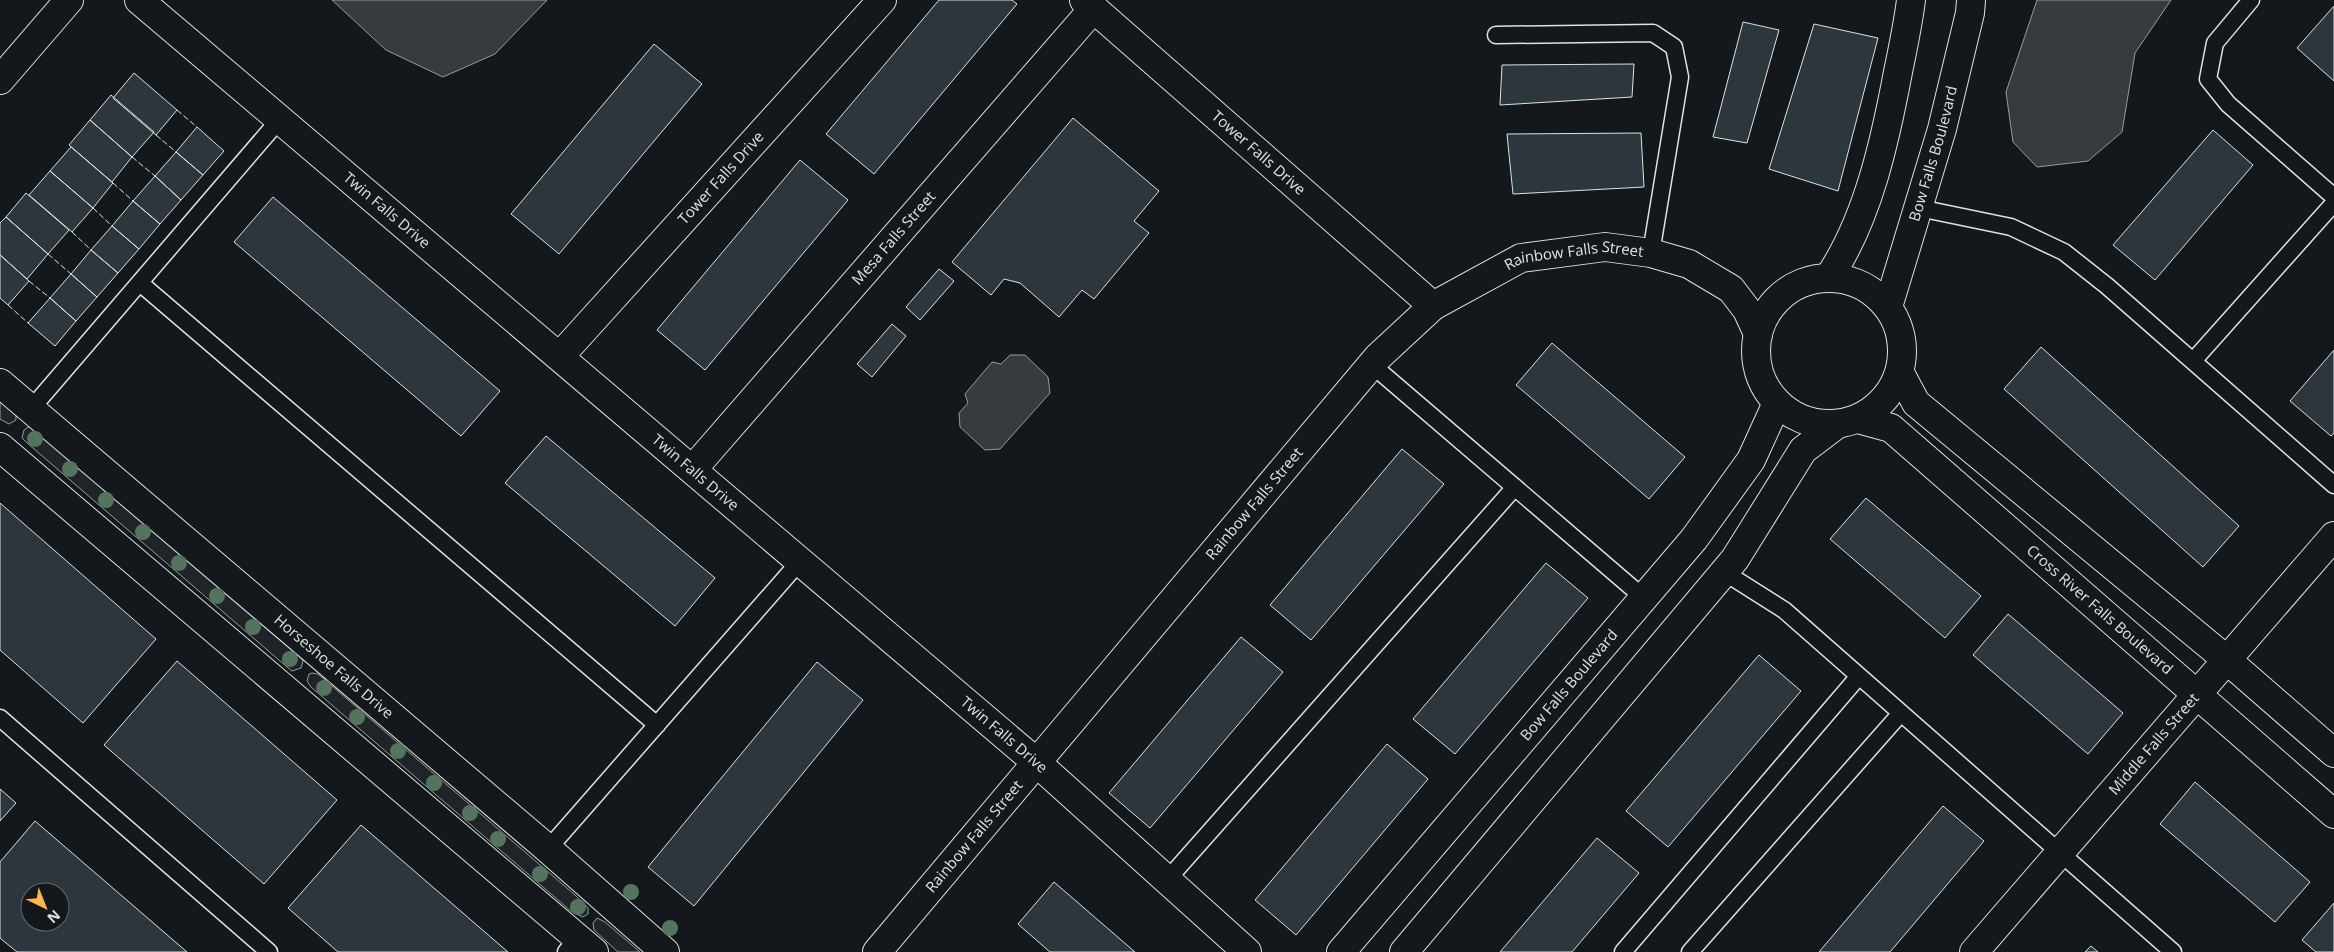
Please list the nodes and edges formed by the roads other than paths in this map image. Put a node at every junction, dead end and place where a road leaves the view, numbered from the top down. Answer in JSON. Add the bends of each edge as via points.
{"nodes":[{"id":1,"x":69,"y":0,"type":"edge"},
{"id":2,"x":139,"y":0,"type":"edge"},
{"id":3,"x":882,"y":0,"type":"edge"},
{"id":4,"x":1911,"y":0,"type":"edge"},
{"id":5,"x":1971,"y":0,"type":"edge"},
{"id":6,"x":2251,"y":0,"type":"edge"},
{"id":7,"x":1089,"y":4,"type":"edge"},
{"id":8,"x":1496,"y":35,"type":"dead end"},
{"id":9,"x":0,"y":80,"type":"edge"},
{"id":10,"x":280,"y":119,"type":"junction"},
{"id":11,"x":2334,"y":197,"type":"edge"},
{"id":12,"x":2334,"y":203,"type":"edge"},
{"id":13,"x":1919,"y":208,"type":"junction"},
{"id":14,"x":1651,"y":253,"type":"junction"},
{"id":15,"x":1828,"y":277,"type":"junction"},
{"id":16,"x":140,"y":283,"type":"junction"},
{"id":17,"x":1731,"y":289,"type":"junction"},
{"id":18,"x":1788,"y":291,"type":"junction"},
{"id":19,"x":1433,"y":306,"type":"junction"},
{"id":20,"x":1888,"y":307,"type":"junction"},
{"id":21,"x":1758,"y":334,"type":"junction"},
{"id":22,"x":560,"y":356,"type":"junction"},
{"id":23,"x":2193,"y":361,"type":"junction"},
{"id":24,"x":1372,"y":364,"type":"junction"},
{"id":25,"x":1900,"y":373,"type":"junction"},
{"id":26,"x":0,"y":382,"type":"edge"},
{"id":27,"x":1777,"y":404,"type":"junction"},
{"id":28,"x":31,"y":409,"type":"junction"},
{"id":29,"x":1847,"y":422,"type":"junction"},
{"id":30,"x":0,"y":447,"type":"edge"},
{"id":31,"x":694,"y":469,"type":"junction"},
{"id":32,"x":2334,"y":485,"type":"edge"},
{"id":33,"x":1515,"y":486,"type":"junction"},
{"id":34,"x":2334,"y":536,"type":"edge"},
{"id":35,"x":800,"y":560,"type":"junction"},
{"id":36,"x":1724,"y":572,"type":"junction"},
{"id":37,"x":1644,"y":598,"type":"junction"},
{"id":38,"x":2227,"y":660,"type":"junction"},
{"id":39,"x":1859,"y":676,"type":"junction"},
{"id":40,"x":2196,"y":695,"type":"junction"},
{"id":41,"x":1901,"y":713,"type":"junction"},
{"id":42,"x":0,"y":718,"type":"edge"},
{"id":43,"x":657,"y":725,"type":"junction"},
{"id":44,"x":2334,"y":753,"type":"edge"},
{"id":45,"x":1036,"y":762,"type":"junction"},
{"id":46,"x":2334,"y":814,"type":"edge"},
{"id":47,"x":548,"y":849,"type":"junction"},
{"id":48,"x":2059,"y":853,"type":"junction"},
{"id":49,"x":1167,"y":880,"type":"junction"},
{"id":50,"x":580,"y":947,"type":"edge"},
{"id":51,"x":269,"y":952,"type":"edge"},
{"id":52,"x":665,"y":952,"type":"edge"},
{"id":53,"x":877,"y":952,"type":"edge"},
{"id":54,"x":1247,"y":952,"type":"edge"},
{"id":55,"x":1341,"y":952,"type":"edge"},
{"id":56,"x":1404,"y":952,"type":"edge"},
{"id":57,"x":1623,"y":952,"type":"edge"},
{"id":58,"x":1690,"y":952,"type":"edge"},
{"id":59,"x":1974,"y":952,"type":"edge"},
{"id":60,"x":2173,"y":952,"type":"edge"}],
"edges":[{"from":1,"to":9,"type":"street"},
{"from":2,"to":10,"type":"street","name":"Twin Falls Drive"},
{"from":3,"to":22,"type":"street","name":"Tower Falls Drive"},
{"from":4,"to":15,"type":"street","via":[[1887,129],[1856,229]]},
{"from":5,"to":13,"type":"street","name":"Bow Falls Boulevard","via":[[1942,129]]},
{"from":6,"to":11,"type":"lane","via":[[2216,43],[2208,79],[2228,104]]},
{"from":7,"to":19,"type":"street","name":"Tower Falls Drive"},
{"from":7,"to":31,"type":"street","name":"Mesa Falls Street"},
{"from":8,"to":14,"type":"lane","via":[[1653,33],[1674,48],[1680,77]]},
{"from":10,"to":16,"type":"lane"},
{"from":10,"to":22,"type":"street","name":"Twin Falls Drive"},
{"from":12,"to":23,"type":"lane"},
{"from":13,"to":20,"type":"street","name":"Bow Falls Boulevard"},
{"from":13,"to":23,"type":"lane","via":[[2011,227],[2064,252]]},
{"from":14,"to":17,"type":"street","name":"Rainbow Falls Street","via":[[1689,264]]},
{"from":14,"to":19,"type":"street","name":"Rainbow Falls Street","via":[[1605,247],[1521,258]]},
{"from":15,"to":18,"type":"street","via":[[1807,281]]},
{"from":15,"to":20,"type":"street","via":[[1872,291]]},
{"from":16,"to":28,"type":"lane"},
{"from":16,"to":43,"type":"lane"},
{"from":17,"to":18,"type":"street","name":"Rainbow Falls Street"},
{"from":17,"to":21,"type":"street","name":"Rainbow Falls Street","via":[[1747,310]]},
{"from":18,"to":21,"type":"street","via":[[1774,302]]},
{"from":19,"to":24,"type":"street","name":"Rainbow Falls Street"},
{"from":20,"to":25,"type":"street","via":[[1901,334]]},
{"from":21,"to":27,"type":"street","via":[[1756,359],[1762,383]]},
{"from":22,"to":31,"type":"street","name":"Twin Falls Drive"},
{"from":23,"to":32,"type":"lane"},
{"from":24,"to":33,"type":"lane"},
{"from":24,"to":45,"type":"street","name":"Rainbow Falls Street"},
{"from":25,"to":29,"type":"street","via":[[1891,392],[1881,403]]},
{"from":25,"to":38,"type":"street","via":[[1916,404]]},
{"from":26,"to":28,"type":"street","name":"Horseshoe Falls Drive"},
{"from":27,"to":29,"type":"street","via":[[1794,416],[1815,424]]},
{"from":27,"to":37,"type":"street","name":"Bow Falls Boulevard","via":[[1751,460],[1694,539]]},
{"from":28,"to":47,"type":"street","name":"Horseshoe Falls Drive"},
{"from":29,"to":36,"type":"street","via":[[1803,450]]},
{"from":29,"to":40,"type":"street","name":"Cross River Falls Boulevard","via":[[1891,428]]},
{"from":30,"to":50,"type":"street"},
{"from":31,"to":35,"type":"street","name":"Twin Falls Drive"},
{"from":33,"to":37,"type":"lane"},
{"from":33,"to":49,"type":"lane"},
{"from":34,"to":38,"type":"street","name":"Middle Falls Street"},
{"from":35,"to":43,"type":"lane"},
{"from":35,"to":45,"type":"street","name":"Twin Falls Drive"},
{"from":36,"to":39,"type":"lane","via":[[1784,610]]},
{"from":36,"to":56,"type":"street"},
{"from":37,"to":55,"type":"street","name":"Bow Falls Boulevard"},
{"from":38,"to":40,"type":"street","name":"Middle Falls Street"},
{"from":38,"to":44,"type":"street"},
{"from":39,"to":41,"type":"lane"},
{"from":39,"to":57,"type":"lane"},
{"from":40,"to":46,"type":"street","name":"Cross River Falls Boulevard"},
{"from":40,"to":48,"type":"street","name":"Middle Falls Street"},
{"from":41,"to":48,"type":"lane"},
{"from":41,"to":58,"type":"lane"},
{"from":42,"to":51,"type":"lane"},
{"from":43,"to":47,"type":"lane"},
{"from":45,"to":49,"type":"street","name":"Twin Falls Drive"},
{"from":45,"to":53,"type":"street","name":"Rainbow Falls Street"},
{"from":47,"to":52,"type":"street","name":"Horseshoe Falls Drive"},
{"from":48,"to":59,"type":"street","name":"Middle Falls Street"},
{"from":48,"to":60,"type":"lane"},
{"from":49,"to":54,"type":"street","name":"Twin Falls Drive"}]}
